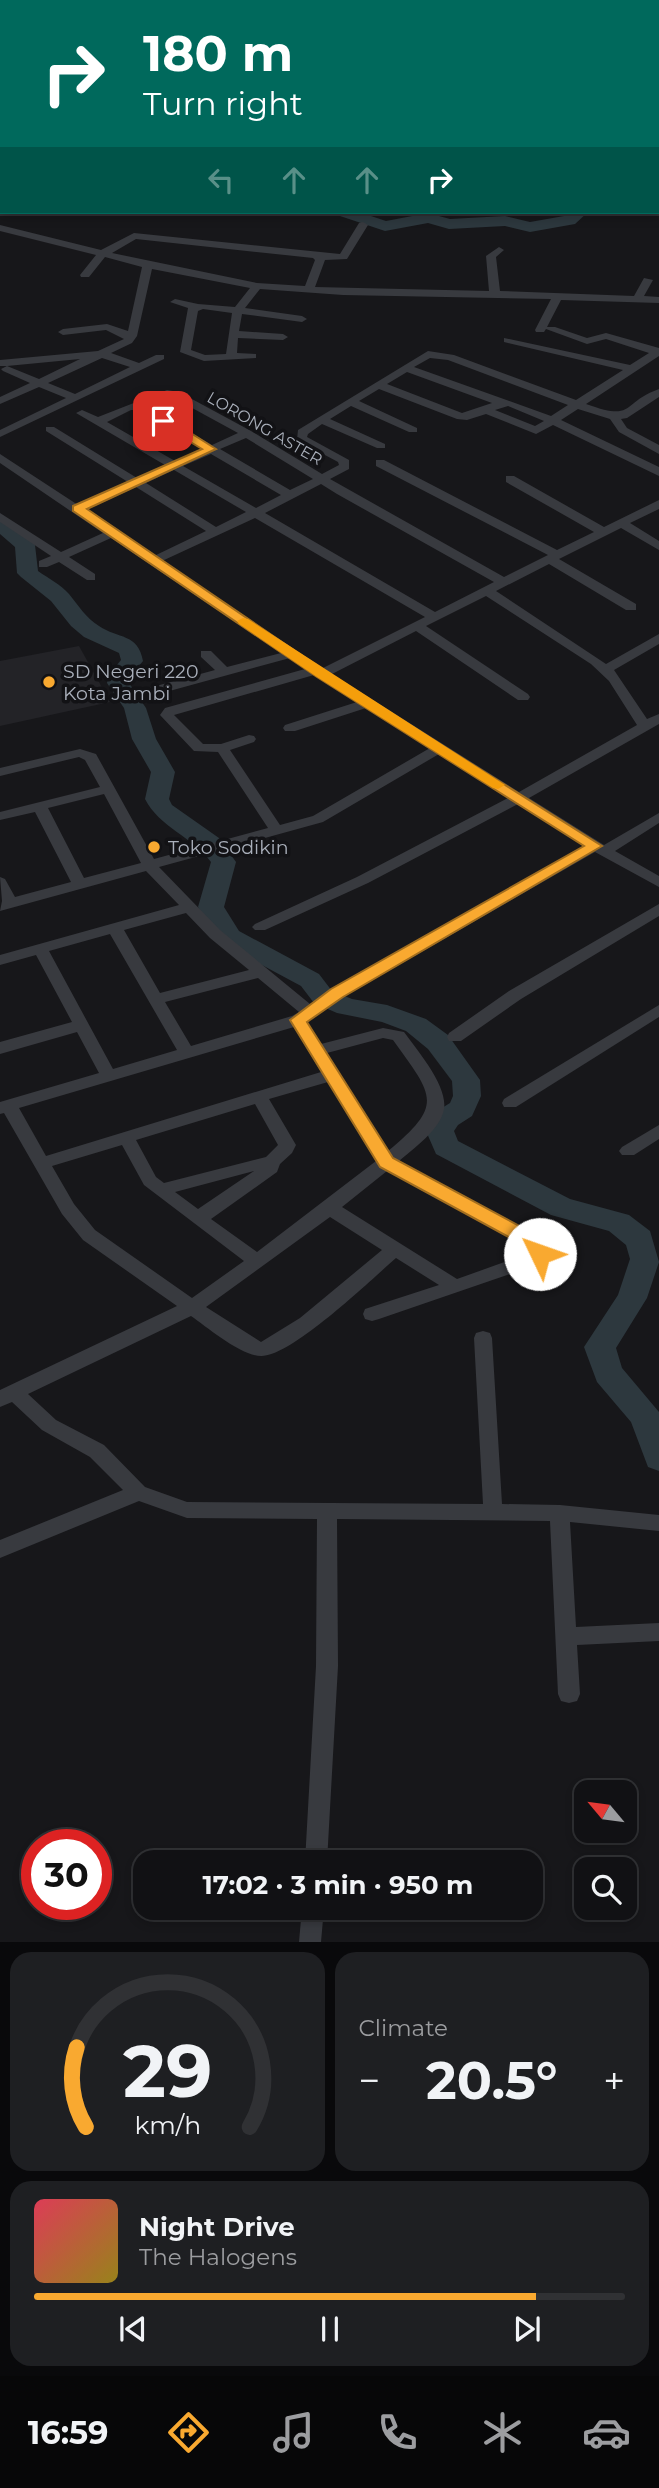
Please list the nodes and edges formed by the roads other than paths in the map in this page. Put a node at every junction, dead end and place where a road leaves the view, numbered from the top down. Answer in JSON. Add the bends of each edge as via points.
{"nodes":[{"id":1,"x":363,"y":225,"type":"dead end"},
{"id":2,"x":0,"y":228,"type":"edge"},
{"id":3,"x":499,"y":250,"type":"dead end"},
{"id":4,"x":102,"y":254,"type":"junction"},
{"id":5,"x":320,"y":257,"type":"junction"},
{"id":6,"x":148,"y":265,"type":"junction"},
{"id":7,"x":85,"y":275,"type":"dead end"},
{"id":8,"x":648,"y":280,"type":"dead end"},
{"id":9,"x":257,"y":286,"type":"junction"},
{"id":10,"x":309,"y":290,"type":"junction"},
{"id":11,"x":495,"y":294,"type":"junction"},
{"id":12,"x":558,"y":296,"type":"junction"},
{"id":13,"x":637,"y":299,"type":"junction"},
{"id":14,"x":659,"y":300,"type":"edge"},
{"id":15,"x":175,"y":302,"type":"dead end"},
{"id":16,"x":197,"y":307,"type":"junction"},
{"id":17,"x":237,"y":311,"type":"junction"},
{"id":18,"x":302,"y":319,"type":"dead end"},
{"id":19,"x":63,"y":331,"type":"dead end"},
{"id":20,"x":234,"y":334,"type":"junction"},
{"id":21,"x":132,"y":336,"type":"junction"},
{"id":22,"x":283,"y":337,"type":"dead end"},
{"id":23,"x":508,"y":340,"type":"dead end"},
{"id":24,"x":658,"y":351,"type":"edge"},
{"id":25,"x":102,"y":354,"type":"junction"},
{"id":26,"x":252,"y":355,"type":"dead end"},
{"id":27,"x":231,"y":356,"type":"junction"},
{"id":28,"x":160,"y":357,"type":"dead end"},
{"id":29,"x":139,"y":367,"type":"junction"},
{"id":30,"x":2,"y":368,"type":"edge"},
{"id":31,"x":406,"y":368,"type":"junction"},
{"id":32,"x":630,"y":368,"type":"junction"},
{"id":33,"x":40,"y":383,"type":"junction"},
{"id":34,"x":378,"y":385,"type":"junction"},
{"id":35,"x":659,"y":392,"type":"edge"},
{"id":36,"x":75,"y":398,"type":"junction"},
{"id":37,"x":0,"y":401,"type":"edge"},
{"id":38,"x":351,"y":402,"type":"junction"},
{"id":39,"x":504,"y":403,"type":"junction"},
{"id":40,"x":577,"y":405,"type":"junction"},
{"id":41,"x":135,"y":406,"type":"junction"},
{"id":42,"x":486,"y":410,"type":"junction"},
{"id":43,"x":82,"y":413,"type":"dead end"},
{"id":44,"x":614,"y":419,"type":"junction"},
{"id":45,"x":322,"y":420,"type":"junction"},
{"id":46,"x":554,"y":421,"type":"junction"},
{"id":47,"x":100,"y":423,"type":"junction"},
{"id":48,"x":50,"y":429,"type":"dead end"},
{"id":49,"x":413,"y":430,"type":"dead end"},
{"id":50,"x":247,"y":433,"type":"junction"},
{"id":51,"x":0,"y":434,"type":"edge"},
{"id":52,"x":588,"y":437,"type":"junction"},
{"id":53,"x":381,"y":446,"type":"dead end"},
{"id":54,"x":211,"y":449,"type":"junction"},
{"id":55,"x":659,"y":450,"type":"edge"},
{"id":56,"x":0,"y":458,"type":"edge"},
{"id":57,"x":380,"y":463,"type":"dead end"},
{"id":58,"x":174,"y":466,"type":"junction"},
{"id":59,"x":659,"y":472,"type":"edge"},
{"id":60,"x":321,"y":479,"type":"junction"},
{"id":61,"x":510,"y":479,"type":"dead end"},
{"id":62,"x":137,"y":483,"type":"junction"},
{"id":63,"x":290,"y":495,"type":"junction"},
{"id":64,"x":659,"y":504,"type":"edge"},
{"id":65,"x":78,"y":509,"type":"junction"},
{"id":66,"x":255,"y":513,"type":"junction"},
{"id":67,"x":0,"y":517,"type":"edge"},
{"id":68,"x":621,"y":523,"type":"junction"},
{"id":69,"x":216,"y":532,"type":"junction"},
{"id":70,"x":604,"y":532,"type":"junction"},
{"id":71,"x":113,"y":533,"type":"junction"},
{"id":72,"x":659,"y":545,"type":"edge"},
{"id":73,"x":61,"y":556,"type":"junction"},
{"id":74,"x":553,"y":557,"type":"junction"},
{"id":75,"x":153,"y":561,"type":"junction"},
{"id":76,"x":43,"y":564,"type":"dead end"},
{"id":77,"x":91,"y":577,"type":"dead end"},
{"id":78,"x":504,"y":582,"type":"junction"},
{"id":79,"x":487,"y":591,"type":"junction"},
{"id":80,"x":631,"y":607,"type":"dead end"},
{"id":81,"x":435,"y":617,"type":"junction"},
{"id":82,"x":417,"y":626,"type":"junction"},
{"id":83,"x":659,"y":638,"type":"edge"},
{"id":84,"x":291,"y":653,"type":"junction"},
{"id":85,"x":206,"y":654,"type":"dead end"},
{"id":86,"x":605,"y":670,"type":"junction"},
{"id":87,"x":223,"y":672,"type":"junction"},
{"id":88,"x":318,"y":672,"type":"junction"},
{"id":89,"x":138,"y":695,"type":"dead end"},
{"id":90,"x":523,"y":697,"type":"dead end"},
{"id":91,"x":368,"y":704,"type":"junction"},
{"id":92,"x":659,"y":718,"type":"edge"},
{"id":93,"x":645,"y":726,"type":"junction"},
{"id":94,"x":290,"y":728,"type":"dead end"},
{"id":95,"x":249,"y":739,"type":"dead end"},
{"id":96,"x":222,"y":748,"type":"junction"},
{"id":97,"x":440,"y":748,"type":"junction"},
{"id":98,"x":0,"y":772,"type":"edge"},
{"id":99,"x":108,"y":789,"type":"junction"},
{"id":100,"x":520,"y":799,"type":"junction"},
{"id":101,"x":39,"y":806,"type":"junction"},
{"id":102,"x":0,"y":816,"type":"edge"},
{"id":103,"x":659,"y":817,"type":"edge"},
{"id":104,"x":277,"y":831,"type":"junction"},
{"id":105,"x":600,"y":849,"type":"junction"},
{"id":106,"x":150,"y":866,"type":"junction"},
{"id":107,"x":659,"y":881,"type":"edge"},
{"id":108,"x":0,"y":882,"type":"edge"},
{"id":109,"x":80,"y":885,"type":"junction"},
{"id":110,"x":6,"y":904,"type":"edge"},
{"id":111,"x":189,"y":907,"type":"junction"},
{"id":112,"x":659,"y":909,"type":"edge"},
{"id":113,"x":260,"y":927,"type":"dead end"},
{"id":114,"x":115,"y":929,"type":"junction"},
{"id":115,"x":40,"y":949,"type":"junction"},
{"id":116,"x":0,"y":960,"type":"edge"},
{"id":117,"x":261,"y":972,"type":"junction"},
{"id":118,"x":156,"y":999,"type":"junction"},
{"id":119,"x":659,"y":1010,"type":"edge"},
{"id":120,"x":310,"y":1012,"type":"junction"},
{"id":121,"x":82,"y":1025,"type":"junction"},
{"id":122,"x":455,"y":1037,"type":"dead end"},
{"id":123,"x":3,"y":1041,"type":"edge"},
{"id":124,"x":318,"y":1050,"type":"junction"},
{"id":125,"x":187,"y":1054,"type":"junction"},
{"id":126,"x":333,"y":1074,"type":"junction"},
{"id":127,"x":109,"y":1076,"type":"junction"},
{"id":128,"x":259,"y":1096,"type":"junction"},
{"id":129,"x":510,"y":1103,"type":"dead end"},
{"id":130,"x":4,"y":1107,"type":"edge"},
{"id":131,"x":659,"y":1131,"type":"edge"},
{"id":132,"x":126,"y":1137,"type":"junction"},
{"id":133,"x":628,"y":1151,"type":"dead end"},
{"id":134,"x":43,"y":1163,"type":"junction"},
{"id":135,"x":270,"y":1163,"type":"junction"},
{"id":136,"x":386,"y":1163,"type":"junction"},
{"id":137,"x":164,"y":1192,"type":"junction"},
{"id":138,"x":328,"y":1207,"type":"junction"},
{"id":139,"x":199,"y":1218,"type":"junction"},
{"id":140,"x":395,"y":1249,"type":"junction"},
{"id":141,"x":256,"y":1260,"type":"junction"},
{"id":142,"x":453,"y":1285,"type":"junction"},
{"id":143,"x":191,"y":1307,"type":"junction"},
{"id":144,"x":372,"y":1314,"type":"dead end"},
{"id":145,"x":482,"y":1338,"type":"dead end"},
{"id":146,"x":8,"y":1395,"type":"edge"},
{"id":147,"x":138,"y":1493,"type":"junction"},
{"id":148,"x":327,"y":1511,"type":"junction"},
{"id":149,"x":493,"y":1512,"type":"junction"},
{"id":150,"x":560,"y":1513,"type":"junction"},
{"id":151,"x":654,"y":1522,"type":"edge"},
{"id":152,"x":0,"y":1549,"type":"edge"},
{"id":153,"x":659,"y":1632,"type":"edge"},
{"id":154,"x":566,"y":1637,"type":"junction"},
{"id":155,"x":569,"y":1694,"type":"dead end"},
{"id":156,"x":317,"y":1850,"type":"edge"},
{"id":157,"x":312,"y":1920,"type":"edge"},
{"id":158,"x":310,"y":1940,"type":"dead end"}],
"edges":[{"from":1,"to":5,"type":"street","via":[[343,257]]},
{"from":2,"to":4,"type":"street"},
{"from":3,"to":11,"type":"street","via":[[492,256]]},
{"from":4,"to":5,"type":"street","via":[[134,236]]},
{"from":4,"to":6,"type":"street"},
{"from":4,"to":7,"type":"street"},
{"from":5,"to":10,"type":"street"},
{"from":6,"to":9,"type":"street"},
{"from":6,"to":21,"type":"street"},
{"from":8,"to":13,"type":"street"},
{"from":9,"to":10,"type":"street"},
{"from":9,"to":17,"type":"street"},
{"from":10,"to":11,"type":"street"},
{"from":11,"to":12,"type":"street"},
{"from":12,"to":13,"type":"street"},
{"from":12,"to":24,"type":"street","via":[[546,329],[585,340],[606,335]]},
{"from":13,"to":14,"type":"street"},
{"from":15,"to":16,"type":"street"},
{"from":16,"to":17,"type":"street"},
{"from":16,"to":27,"type":"street","via":[[186,352],[204,358]]},
{"from":17,"to":18,"type":"street"},
{"from":17,"to":20,"type":"street"},
{"from":19,"to":21,"type":"street","via":[[107,327]]},
{"from":20,"to":22,"type":"street"},
{"from":20,"to":27,"type":"street"},
{"from":21,"to":25,"type":"street"},
{"from":23,"to":32,"type":"street"},
{"from":24,"to":32,"type":"street"},
{"from":25,"to":29,"type":"street"},
{"from":25,"to":30,"type":"street","via":[[27,360]]},
{"from":25,"to":33,"type":"street"},
{"from":26,"to":27,"type":"street"},
{"from":28,"to":29,"type":"street"},
{"from":29,"to":36,"type":"street"},
{"from":30,"to":33,"type":"street"},
{"from":31,"to":34,"type":"street"},
{"from":31,"to":39,"type":"street"},
{"from":31,"to":40,"type":"street","via":[[436,353]]},
{"from":32,"to":40,"type":"street"},
{"from":33,"to":36,"type":"street"},
{"from":33,"to":37,"type":"street"},
{"from":34,"to":38,"type":"street"},
{"from":34,"to":42,"type":"street","via":[[461,417]]},
{"from":35,"to":44,"type":"street"},
{"from":36,"to":51,"type":"street"},
{"from":38,"to":45,"type":"street"},
{"from":38,"to":49,"type":"street"},
{"from":39,"to":42,"type":"street"},
{"from":39,"to":46,"type":"street"},
{"from":40,"to":44,"type":"street"},
{"from":40,"to":46,"type":"street"},
{"from":41,"to":47,"type":"street"},
{"from":41,"to":50,"type":"street","name":"LORONG ASTER","via":[[175,394]]},
{"from":41,"to":54,"type":"street"},
{"from":42,"to":46,"type":"street","via":[[534,431]]},
{"from":43,"to":47,"type":"street"},
{"from":44,"to":52,"type":"street"},
{"from":44,"to":55,"type":"street","via":[[627,433]]},
{"from":45,"to":53,"type":"street"},
{"from":45,"to":60,"type":"street","via":[[302,432],[301,439],[343,460],[345,466]]},
{"from":46,"to":52,"type":"street"},
{"from":47,"to":58,"type":"street"},
{"from":48,"to":62,"type":"street"},
{"from":50,"to":54,"type":"street"},
{"from":50,"to":60,"type":"street","name":"LORONG ASTER"},
{"from":52,"to":59,"type":"street"},
{"from":54,"to":58,"type":"street"},
{"from":54,"to":63,"type":"street"},
{"from":56,"to":65,"type":"street"},
{"from":57,"to":74,"type":"street"},
{"from":58,"to":62,"type":"street"},
{"from":58,"to":66,"type":"street"},
{"from":60,"to":63,"type":"street"},
{"from":60,"to":78,"type":"street","name":"LORONG ASTER"},
{"from":61,"to":70,"type":"street"},
{"from":62,"to":65,"type":"street"},
{"from":62,"to":69,"type":"street"},
{"from":63,"to":66,"type":"street"},
{"from":64,"to":68,"type":"street"},
{"from":65,"to":71,"type":"street"},
{"from":66,"to":69,"type":"street"},
{"from":66,"to":81,"type":"street"},
{"from":67,"to":73,"type":"street"},
{"from":68,"to":70,"type":"street"},
{"from":68,"to":72,"type":"street"},
{"from":69,"to":75,"type":"street"},
{"from":70,"to":74,"type":"street"},
{"from":71,"to":73,"type":"street"},
{"from":71,"to":75,"type":"street"},
{"from":73,"to":76,"type":"street"},
{"from":73,"to":77,"type":"street"},
{"from":74,"to":78,"type":"street"},
{"from":74,"to":80,"type":"street"},
{"from":75,"to":84,"type":"street"},
{"from":78,"to":79,"type":"street"},
{"from":79,"to":81,"type":"street"},
{"from":79,"to":86,"type":"street"},
{"from":81,"to":82,"type":"street"},
{"from":82,"to":88,"type":"street"},
{"from":82,"to":90,"type":"street"},
{"from":83,"to":86,"type":"street"},
{"from":84,"to":87,"type":"street"},
{"from":84,"to":88,"type":"street"},
{"from":85,"to":87,"type":"street"},
{"from":86,"to":93,"type":"street"},
{"from":87,"to":89,"type":"street"},
{"from":88,"to":91,"type":"street"},
{"from":88,"to":96,"type":"street","via":[[168,713],[199,748]]},
{"from":91,"to":94,"type":"street"},
{"from":91,"to":97,"type":"street"},
{"from":92,"to":93,"type":"street"},
{"from":93,"to":100,"type":"street"},
{"from":95,"to":96,"type":"street"},
{"from":96,"to":104,"type":"street"},
{"from":97,"to":100,"type":"street"},
{"from":97,"to":104,"type":"street","via":[[320,818]]},
{"from":98,"to":99,"type":"street","via":[[80,753],[90,757]]},
{"from":99,"to":101,"type":"street"},
{"from":99,"to":106,"type":"street"},
{"from":100,"to":105,"type":"street"},
{"from":100,"to":113,"type":"street","via":[[326,899]]},
{"from":101,"to":102,"type":"street"},
{"from":101,"to":109,"type":"street"},
{"from":103,"to":105,"type":"street"},
{"from":104,"to":106,"type":"street"},
{"from":105,"to":107,"type":"street"},
{"from":105,"to":120,"type":"street"},
{"from":106,"to":109,"type":"street"},
{"from":106,"to":111,"type":"street"},
{"from":108,"to":110,"type":"street"},
{"from":109,"to":110,"type":"street"},
{"from":111,"to":114,"type":"street"},
{"from":111,"to":117,"type":"street"},
{"from":112,"to":122,"type":"street"},
{"from":114,"to":115,"type":"street"},
{"from":114,"to":118,"type":"street"},
{"from":115,"to":116,"type":"street"},
{"from":115,"to":121,"type":"street"},
{"from":117,"to":118,"type":"street"},
{"from":117,"to":120,"type":"street"},
{"from":118,"to":125,"type":"street"},
{"from":119,"to":129,"type":"street"},
{"from":120,"to":124,"type":"street"},
{"from":120,"to":125,"type":"street"},
{"from":121,"to":123,"type":"street"},
{"from":121,"to":127,"type":"street"},
{"from":124,"to":126,"type":"street"},
{"from":124,"to":136,"type":"street","via":[[391,1033],[398,1036],[429,1080],[437,1107],[434,1117]]},
{"from":125,"to":127,"type":"street"},
{"from":126,"to":128,"type":"street"},
{"from":126,"to":136,"type":"street"},
{"from":127,"to":130,"type":"street"},
{"from":128,"to":132,"type":"street"},
{"from":128,"to":135,"type":"street","via":[[287,1145]]},
{"from":130,"to":134,"type":"street"},
{"from":131,"to":133,"type":"street"},
{"from":132,"to":134,"type":"street"},
{"from":132,"to":137,"type":"street","via":[[150,1181]]},
{"from":134,"to":143,"type":"street","via":[[68,1209],[89,1235]]},
{"from":135,"to":137,"type":"street"},
{"from":135,"to":139,"type":"street","via":[[271,1168]]},
{"from":136,"to":138,"type":"street"},
{"from":136,"to":142,"type":"street","via":[[540,1248],[539,1256],[527,1263]]},
{"from":137,"to":139,"type":"street"},
{"from":138,"to":140,"type":"street"},
{"from":138,"to":141,"type":"street"},
{"from":139,"to":141,"type":"street"},
{"from":140,"to":142,"type":"street"},
{"from":140,"to":143,"type":"street","via":[[300,1328],[265,1349],[252,1346]]},
{"from":141,"to":143,"type":"street"},
{"from":142,"to":144,"type":"street"},
{"from":143,"to":146,"type":"street"},
{"from":145,"to":149,"type":"street"},
{"from":146,"to":147,"type":"street","via":[[97,1451]]},
{"from":147,"to":148,"type":"street","via":[[187,1510]]},
{"from":147,"to":152,"type":"street"},
{"from":148,"to":149,"type":"street"},
{"from":148,"to":156,"type":"street","via":[[327,1666]]},
{"from":149,"to":150,"type":"street"},
{"from":150,"to":151,"type":"street"},
{"from":150,"to":154,"type":"street"},
{"from":153,"to":154,"type":"street"},
{"from":154,"to":155,"type":"street"},
{"from":157,"to":158,"type":"street"}]}
